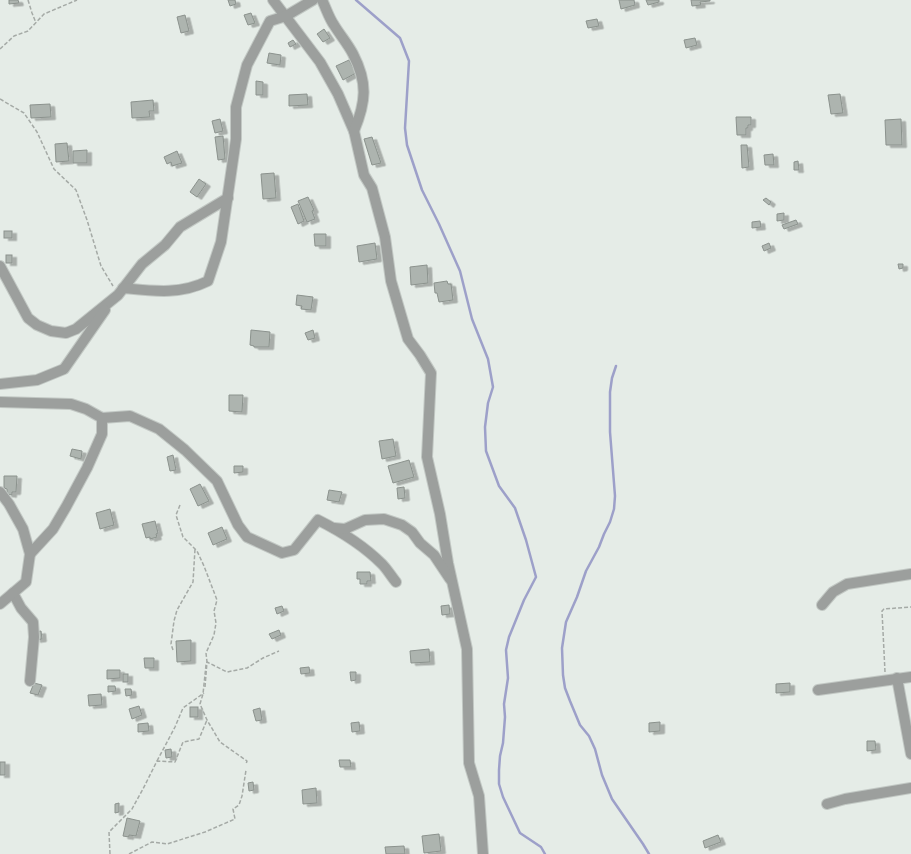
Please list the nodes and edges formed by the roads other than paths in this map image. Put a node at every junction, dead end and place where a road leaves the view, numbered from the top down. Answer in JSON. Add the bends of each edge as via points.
{"nodes":[{"id":1,"x":273,"y":0,"type":"edge"},
{"id":2,"x":313,"y":0,"type":"edge"},
{"id":3,"x":322,"y":0,"type":"edge"},
{"id":4,"x":286,"y":16,"type":"junction"},
{"id":5,"x":354,"y":131,"type":"junction"},
{"id":6,"x":228,"y":198,"type":"junction"},
{"id":7,"x":0,"y":266,"type":"edge"},
{"id":8,"x":118,"y":294,"type":"junction"},
{"id":9,"x":0,"y":384,"type":"edge"},
{"id":10,"x":0,"y":402,"type":"edge"},
{"id":11,"x":102,"y":418,"type":"junction"},
{"id":12,"x":0,"y":492,"type":"edge"},
{"id":13,"x":332,"y":527,"type":"junction"},
{"id":14,"x":30,"y":554,"type":"junction"},
{"id":15,"x":911,"y":574,"type":"edge"},
{"id":16,"x":396,"y":582,"type":"dead end"},
{"id":17,"x":453,"y":584,"type":"junction"},
{"id":18,"x":13,"y":593,"type":"junction"},
{"id":19,"x":0,"y":604,"type":"edge"},
{"id":20,"x":822,"y":605,"type":"dead end"},
{"id":21,"x":911,"y":676,"type":"edge"},
{"id":22,"x":898,"y":678,"type":"junction"},
{"id":23,"x":30,"y":682,"type":"dead end"},
{"id":24,"x":818,"y":690,"type":"dead end"},
{"id":25,"x":911,"y":754,"type":"edge"},
{"id":26,"x":911,"y":788,"type":"edge"},
{"id":27,"x":827,"y":804,"type":"dead end"},
{"id":28,"x":484,"y":854,"type":"edge"}],
"edges":[{"from":1,"to":4,"type":"street"},
{"from":2,"to":4,"type":"street"},
{"from":3,"to":5,"type":"street","via":[[333,24],[353,54],[362,76],[364,93],[361,114]]},
{"from":4,"to":5,"type":"street","via":[[320,62],[338,94]]},
{"from":4,"to":6,"type":"street","via":[[270,21],[246,70],[236,107],[236,139]]},
{"from":5,"to":17,"type":"street","via":[[364,176],[372,188],[385,237],[391,281],[408,339],[430,373],[427,457]]},
{"from":6,"to":8,"type":"street","via":[[180,227],[165,245],[142,264]]},
{"from":6,"to":8,"type":"street","via":[[221,242],[208,281],[195,288]]},
{"from":7,"to":8,"type":"street","via":[[25,315],[37,325],[51,330],[66,332],[76,329]]},
{"from":8,"to":9,"type":"street","via":[[64,369],[37,380]]},
{"from":10,"to":11,"type":"street","via":[[71,404]]},
{"from":11,"to":13,"type":"street","via":[[130,416],[159,429],[185,450],[217,481],[238,525],[247,537],[282,553],[294,550],[318,520]]},
{"from":11,"to":14,"type":"street","via":[[102,434],[87,468],[52,529]]},
{"from":12,"to":14,"type":"street","via":[[23,529]]},
{"from":13,"to":16,"type":"street","via":[[383,565]]},
{"from":13,"to":17,"type":"street","via":[[345,529],[365,520],[384,519],[402,525],[434,556]]},
{"from":14,"to":18,"type":"street","via":[[26,582]]},
{"from":15,"to":20,"type":"street","via":[[848,584],[833,592]]},
{"from":17,"to":28,"type":"street","via":[[467,649],[469,763],[479,796]]},
{"from":18,"to":19,"type":"street"},
{"from":18,"to":23,"type":"street","via":[[33,622]]},
{"from":21,"to":22,"type":"street"},
{"from":22,"to":24,"type":"street"},
{"from":22,"to":25,"type":"street"},
{"from":26,"to":27,"type":"street","via":[[845,798]]}]}
